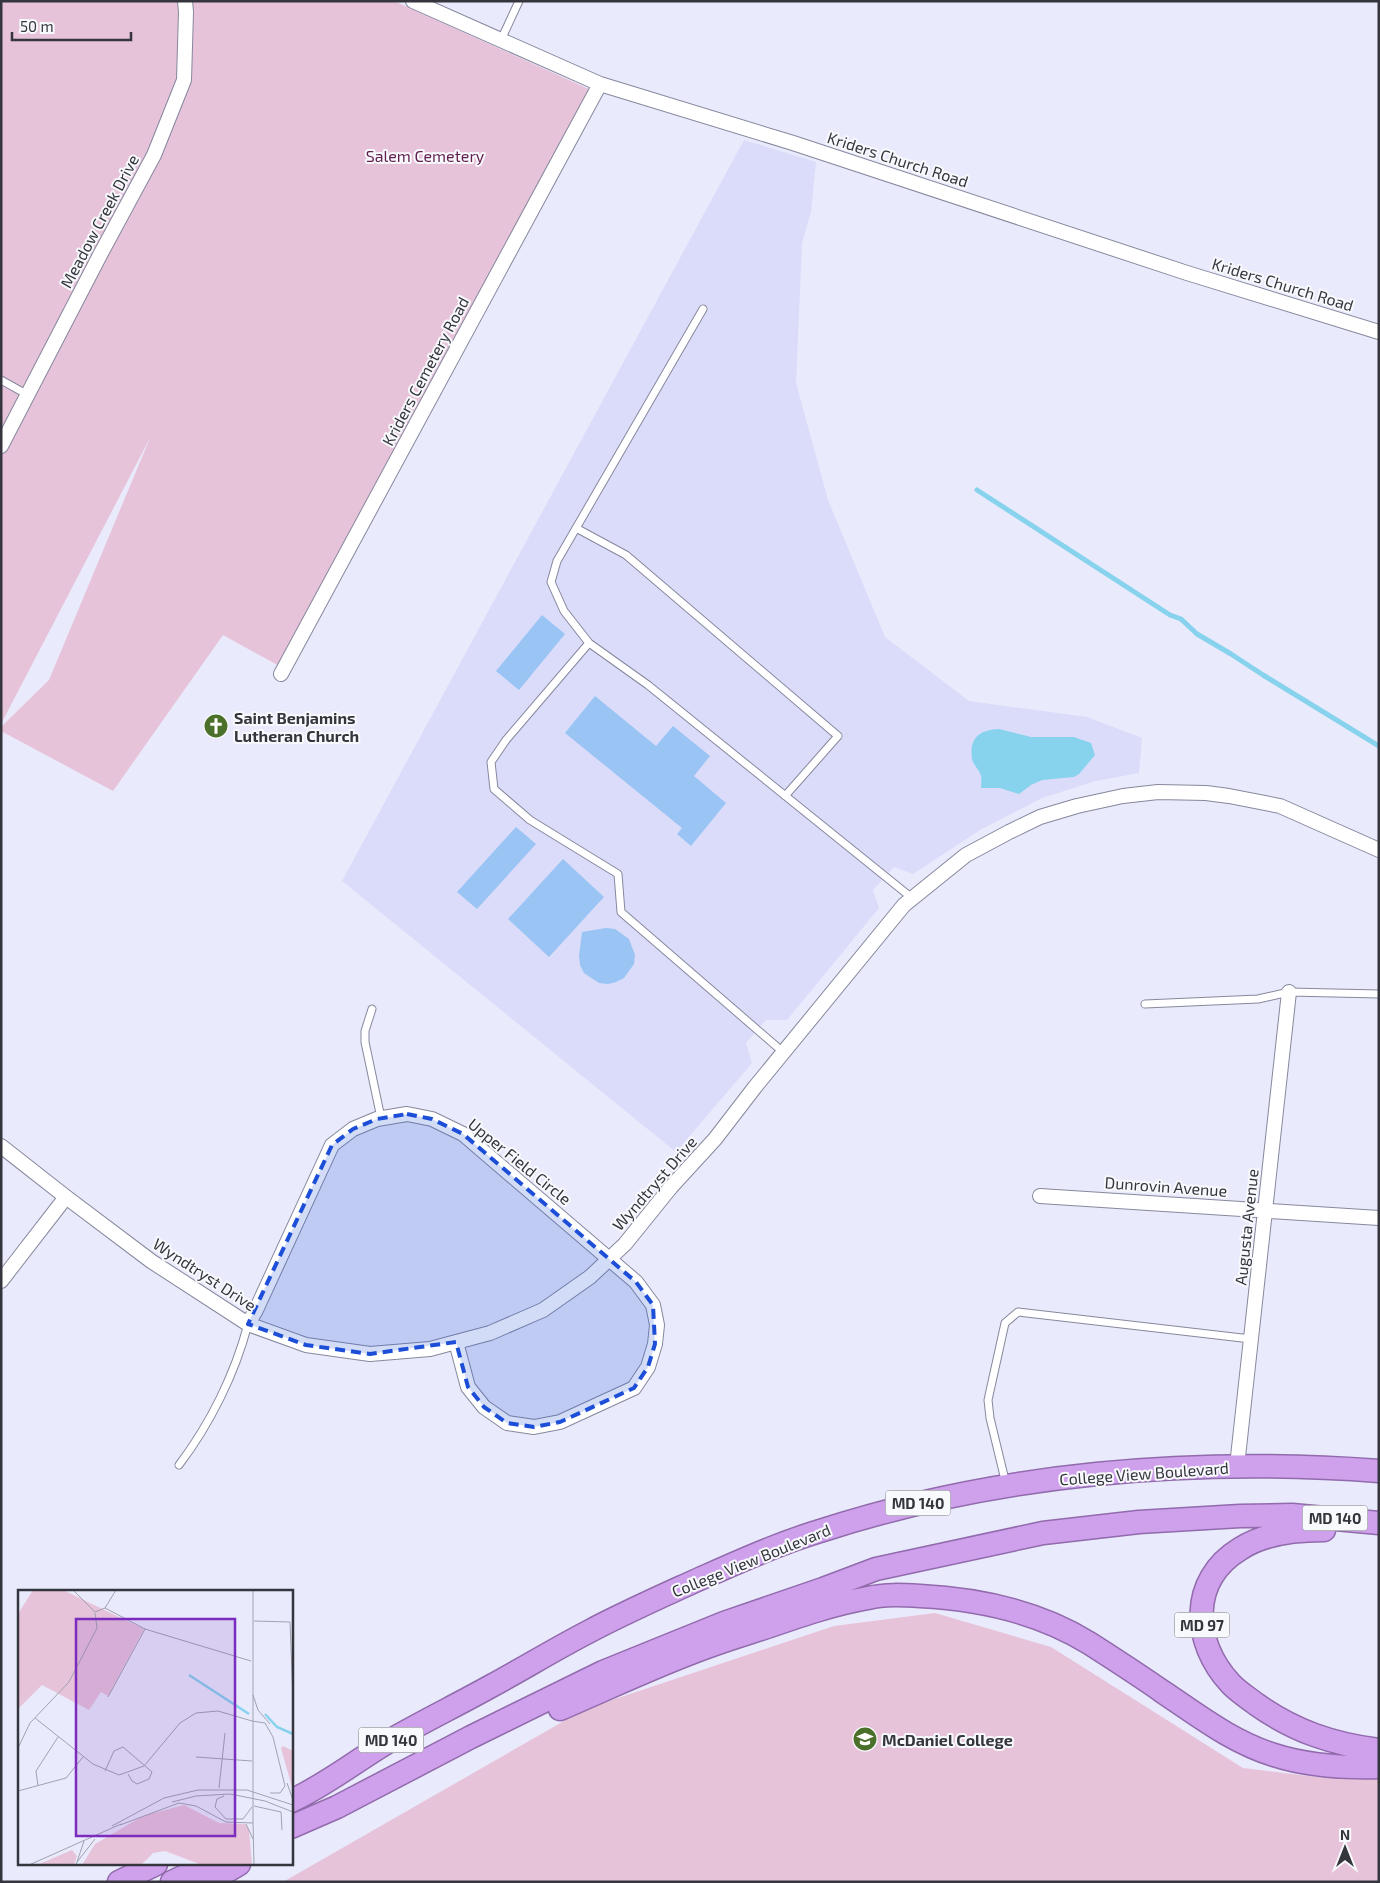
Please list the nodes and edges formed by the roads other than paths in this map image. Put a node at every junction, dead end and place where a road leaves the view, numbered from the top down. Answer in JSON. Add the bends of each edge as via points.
{"nodes":[{"id":1,"x":185,"y":1,"type":"edge"},
{"id":2,"x":413,"y":1,"type":"edge"},
{"id":3,"x":519,"y":1,"type":"edge"},
{"id":4,"x":501,"y":40,"type":"junction"},
{"id":5,"x":600,"y":84,"type":"junction"},
{"id":6,"x":703,"y":309,"type":"dead end"},
{"id":7,"x":1379,"y":332,"type":"edge"},
{"id":8,"x":1,"y":380,"type":"edge"},
{"id":9,"x":28,"y":394,"type":"junction"},
{"id":10,"x":1,"y":446,"type":"edge"},
{"id":11,"x":576,"y":528,"type":"junction"},
{"id":12,"x":588,"y":643,"type":"junction"},
{"id":13,"x":281,"y":674,"type":"dead end"},
{"id":14,"x":785,"y":796,"type":"junction"},
{"id":15,"x":1379,"y":850,"type":"edge"},
{"id":16,"x":912,"y":898,"type":"junction"},
{"id":17,"x":1289,"y":992,"type":"junction"},
{"id":18,"x":1379,"y":994,"type":"edge"},
{"id":19,"x":1145,"y":1004,"type":"dead end"},
{"id":20,"x":372,"y":1009,"type":"dead end"},
{"id":21,"x":783,"y":1052,"type":"junction"},
{"id":22,"x":382,"y":1118,"type":"junction"},
{"id":23,"x":1,"y":1146,"type":"edge"},
{"id":24,"x":1040,"y":1196,"type":"dead end"},
{"id":25,"x":66,"y":1197,"type":"junction"},
{"id":26,"x":1266,"y":1210,"type":"junction"},
{"id":27,"x":1379,"y":1218,"type":"edge"},
{"id":28,"x":610,"y":1258,"type":"junction"},
{"id":29,"x":1,"y":1280,"type":"edge"},
{"id":30,"x":248,"y":1324,"type":"junction"},
{"id":31,"x":1252,"y":1339,"type":"junction"},
{"id":32,"x":456,"y":1342,"type":"junction"},
{"id":33,"x":179,"y":1465,"type":"dead end"},
{"id":34,"x":1237,"y":1466,"type":"junction"},
{"id":35,"x":1379,"y":1472,"type":"edge"},
{"id":36,"x":1007,"y":1487,"type":"junction"},
{"id":37,"x":1379,"y":1523,"type":"edge"},
{"id":38,"x":1379,"y":1534,"type":"edge"},
{"id":39,"x":1379,"y":1750,"type":"edge"},
{"id":40,"x":1379,"y":1767,"type":"edge"},
{"id":41,"x":384,"y":1782,"type":"junction"},
{"id":42,"x":292,"y":1801,"type":"edge"},
{"id":43,"x":337,"y":1807,"type":"junction"},
{"id":44,"x":292,"y":1827,"type":"edge"},
{"id":45,"x":292,"y":1833,"type":"edge"},
{"id":46,"x":152,"y":1866,"type":"edge"},
{"id":47,"x":206,"y":1866,"type":"edge"},
{"id":48,"x":236,"y":1866,"type":"edge"},
{"id":49,"x":119,"y":1882,"type":"edge"},
{"id":50,"x":172,"y":1882,"type":"edge"},
{"id":51,"x":209,"y":1882,"type":"edge"}],
"edges":[{"from":1,"to":9,"type":"street","name":"Meadow Creek Drive","via":[[184,80],[154,155]]},
{"from":2,"to":4,"type":"street","name":"Kriders Church Road"},
{"from":3,"to":4,"type":"lane"},
{"from":4,"to":5,"type":"street","name":"Kriders Church Road"},
{"from":5,"to":7,"type":"street","name":"Kriders Church Road"},
{"from":5,"to":13,"type":"street","name":"Kriders Cemetery Road"},
{"from":6,"to":11,"type":"lane"},
{"from":8,"to":9,"type":"lane"},
{"from":9,"to":10,"type":"street","name":"Meadow Creek Drive"},
{"from":11,"to":12,"type":"lane","via":[[557,561],[551,582],[564,611]]},
{"from":11,"to":14,"type":"lane","via":[[626,555],[838,736]]},
{"from":12,"to":14,"type":"lane","via":[[648,685]]},
{"from":12,"to":21,"type":"lane","via":[[491,762],[494,789],[530,820],[618,874],[621,912]]},
{"from":14,"to":16,"type":"lane"},
{"from":15,"to":16,"type":"street","name":"Wyndtryst Drive","via":[[1280,806],[1229,796],[1158,792],[1124,796],[1040,817],[966,855]]},
{"from":16,"to":21,"type":"street","name":"Wyndtryst Drive"},
{"from":17,"to":18,"type":"lane"},
{"from":17,"to":19,"type":"lane","via":[[1258,999]]},
{"from":17,"to":26,"type":"street","name":"Augusta Avenue"},
{"from":20,"to":22,"type":"lane","via":[[365,1042]]},
{"from":21,"to":28,"type":"street","name":"Wyndtryst Drive","via":[[715,1139]]},
{"from":22,"to":28,"type":"street","name":"Upper Field Circle","via":[[407,1114],[432,1119],[463,1134]]},
{"from":22,"to":30,"type":"street","name":"Upper Field Circle","via":[[353,1128],[332,1145]]},
{"from":23,"to":25,"type":"street","name":"Wyndtryst Drive"},
{"from":24,"to":26,"type":"street","name":"Dunrovin Avenue"},
{"from":25,"to":29,"type":"street"},
{"from":25,"to":30,"type":"street","name":"Wyndtryst Drive","via":[[151,1261]]},
{"from":26,"to":27,"type":"street","name":"Dunrovin Avenue"},
{"from":26,"to":31,"type":"street","name":"Augusta Avenue"},
{"from":28,"to":32,"type":"street","name":"Wyndtryst Drive","via":[[590,1277],[543,1310],[490,1333]]},
{"from":28,"to":32,"type":"street","name":"Upper Field Circle","via":[[636,1282],[653,1305],[657,1325],[656,1344],[648,1367],[634,1388],[560,1422],[534,1427],[507,1423],[484,1407],[468,1387]]},
{"from":30,"to":32,"type":"street","name":"Wyndtryst Drive","via":[[306,1345],[370,1354],[430,1349]]},
{"from":30,"to":33,"type":"lane","via":[[242,1349],[218,1402]]},
{"from":31,"to":34,"type":"street","name":"Augusta Avenue"},
{"from":31,"to":36,"type":"lane","via":[[1018,1312],[1005,1323],[988,1400]]},
{"from":34,"to":35,"type":"highway","name":"College View Boulevard","number":"MD 140","via":[[1301,1466]]},
{"from":34,"to":36,"type":"highway","name":"College View Boulevard","number":"MD 140","via":[[1138,1470]]},
{"from":36,"to":42,"type":"highway","name":"College View Boulevard","number":"MD 140","via":[[864,1517],[800,1538],[705,1577],[590,1630],[391,1740]]},
{"from":37,"to":41,"type":"highway","number":"MD 140","via":[[1292,1516],[1139,1522],[1043,1533],[876,1569],[724,1623],[603,1672]]},
{"from":38,"to":39,"type":"highway","number":"MD 97","via":[[1307,1530],[1255,1541],[1221,1563],[1205,1594],[1201,1620],[1204,1642],[1211,1656],[1242,1694],[1281,1721],[1302,1731]]},
{"from":40,"to":41,"type":"highway","via":[[1332,1767],[1302,1762],[1251,1746],[1212,1726],[1087,1642],[1044,1620],[971,1601],[894,1595],[835,1605],[706,1647]]},
{"from":41,"to":43,"type":"highway","number":"MD 140"},
{"from":43,"to":44,"type":"highway","number":"MD 140"},
{"from":43,"to":45,"type":"highway"},
{"from":46,"to":49,"type":"highway"},
{"from":47,"to":50,"type":"highway"},
{"from":48,"to":51,"type":"highway"}]}
